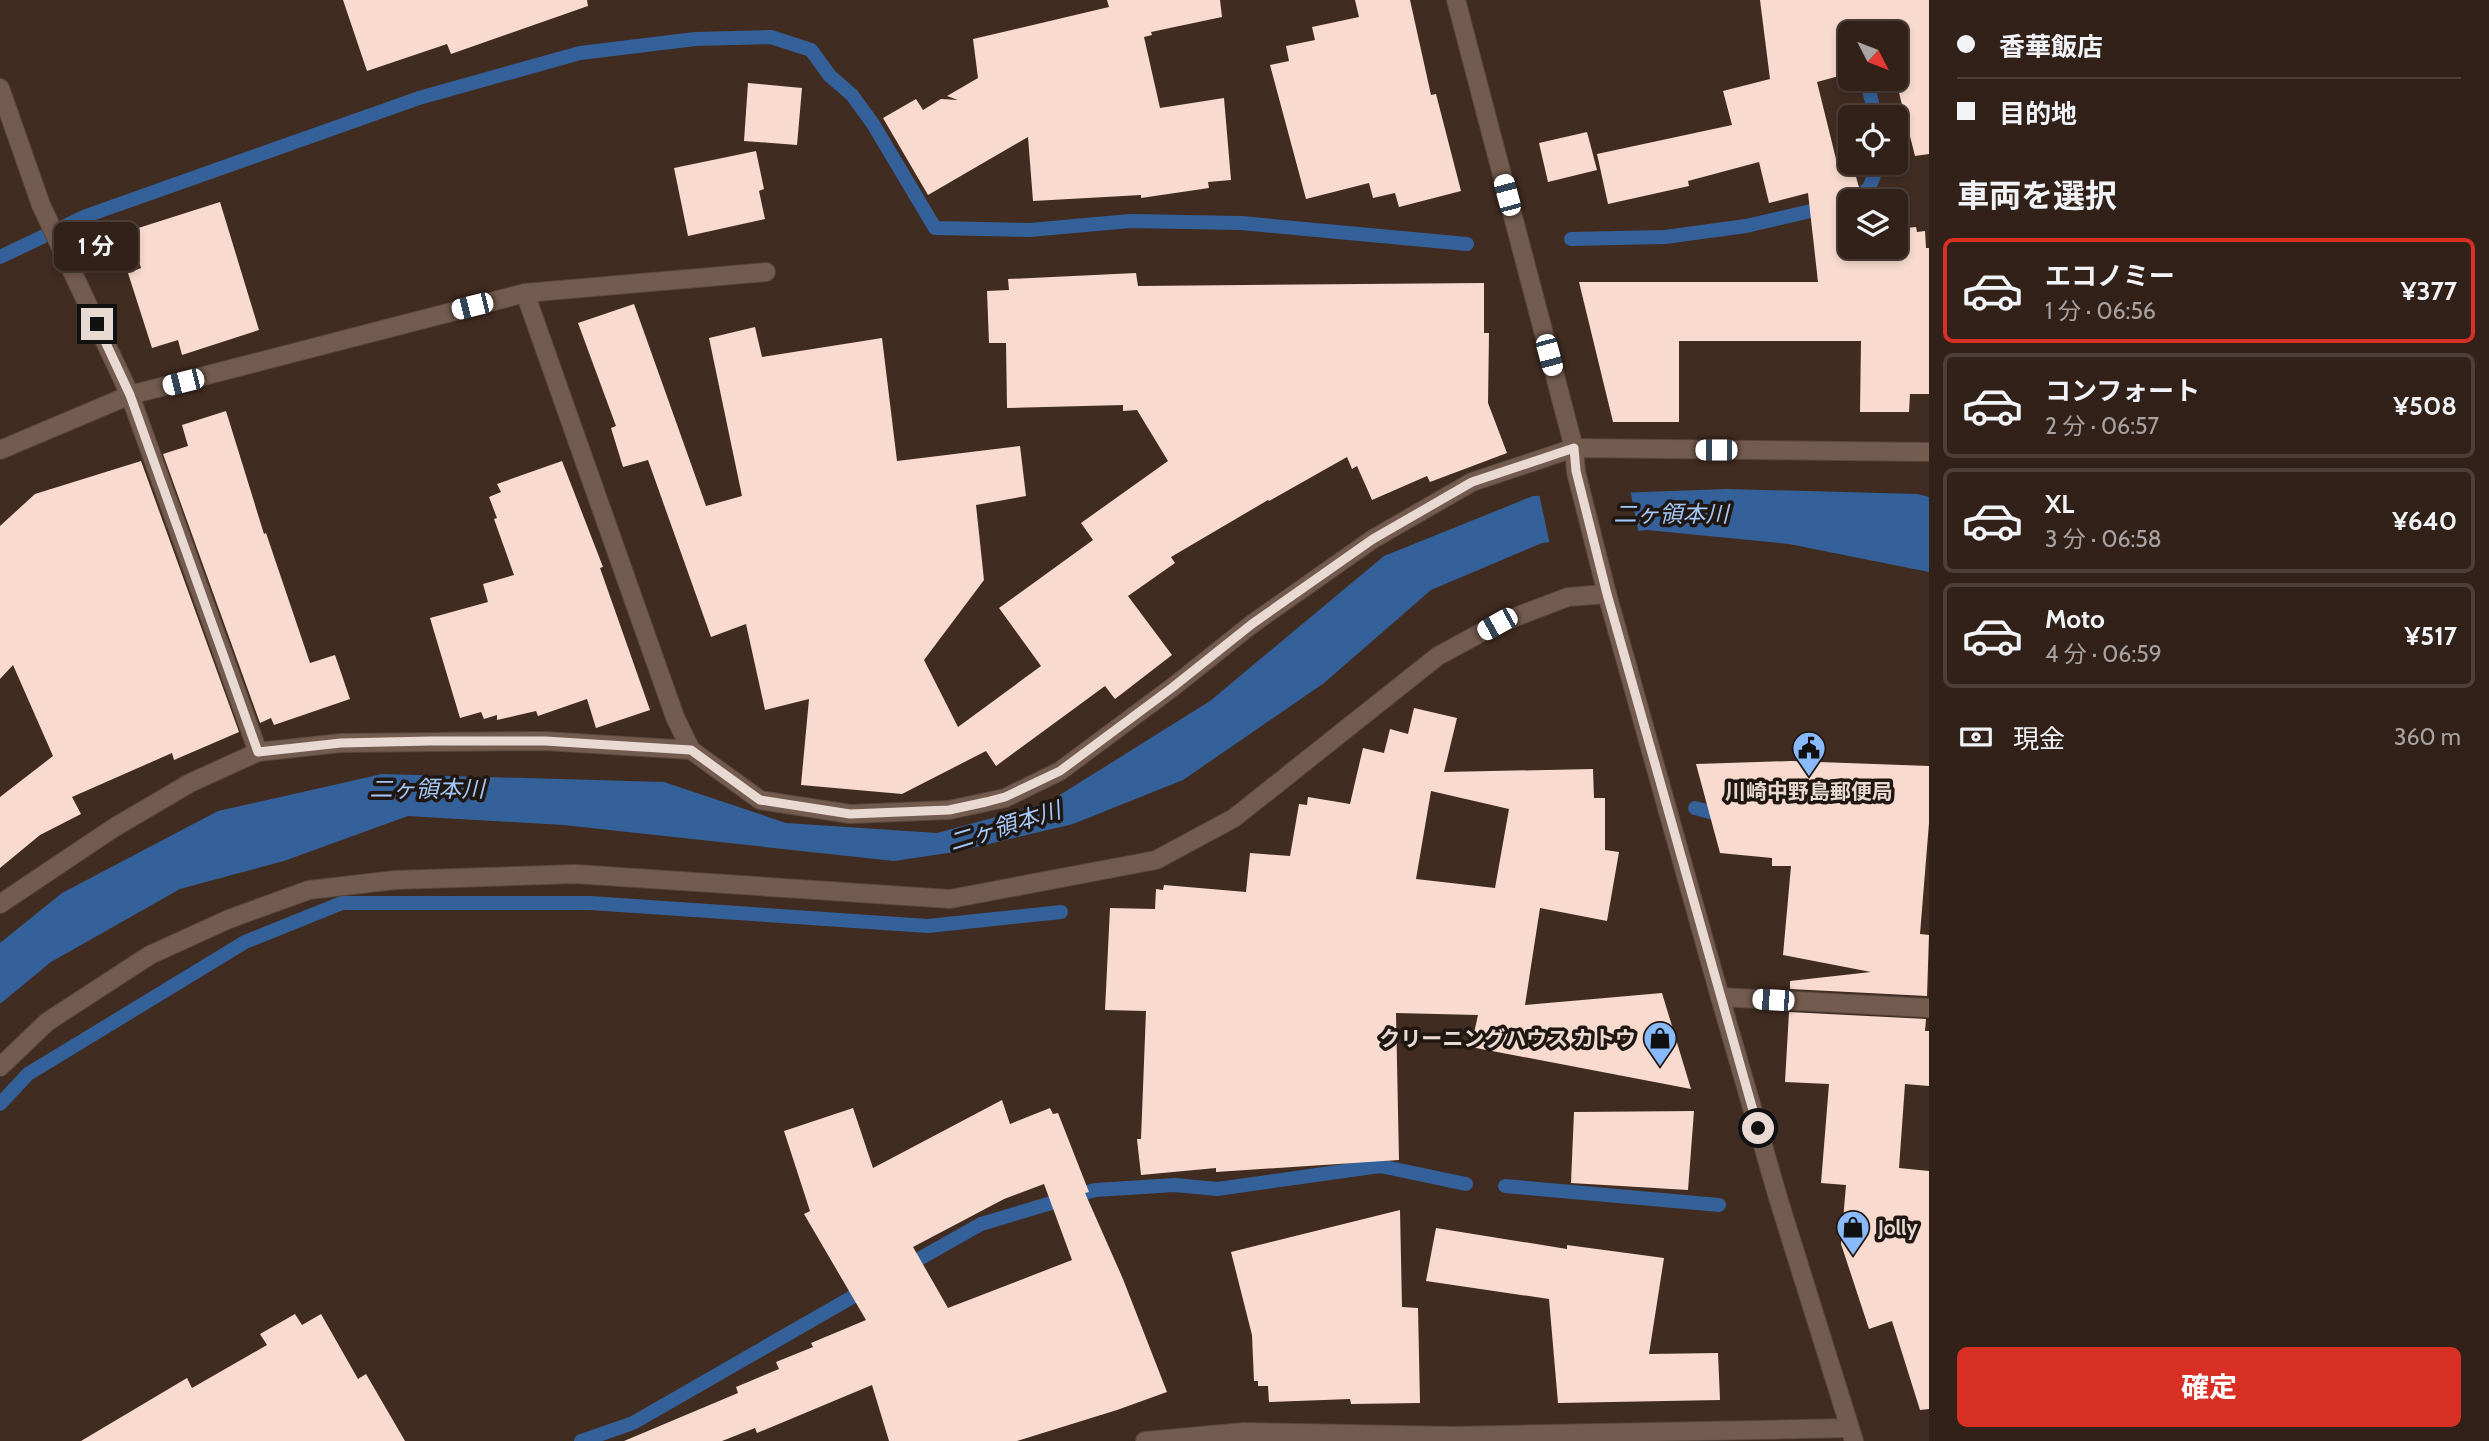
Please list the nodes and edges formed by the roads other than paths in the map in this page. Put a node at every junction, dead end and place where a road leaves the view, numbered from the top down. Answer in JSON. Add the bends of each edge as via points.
{"nodes":[{"id":1,"x":1456,"y":0,"type":"edge"},
{"id":2,"x":0,"y":88,"type":"edge"},
{"id":3,"x":765,"y":272,"type":"dead end"},
{"id":4,"x":525,"y":293,"type":"junction"},
{"id":5,"x":130,"y":395,"type":"junction"},
{"id":6,"x":1574,"y":448,"type":"junction"},
{"id":7,"x":0,"y":450,"type":"edge"},
{"id":8,"x":1929,"y":452,"type":"edge"},
{"id":9,"x":1607,"y":594,"type":"junction"},
{"id":10,"x":691,"y":750,"type":"junction"},
{"id":11,"x":258,"y":752,"type":"junction"},
{"id":12,"x":0,"y":904,"type":"edge"},
{"id":13,"x":1720,"y":997,"type":"junction"},
{"id":14,"x":1929,"y":1008,"type":"edge"},
{"id":15,"x":0,"y":1067,"type":"edge"},
{"id":16,"x":1851,"y":1434,"type":"edge"},
{"id":17,"x":1453,"y":1438,"type":"edge"},
{"id":18,"x":1145,"y":1441,"type":"edge"}],
"edges":[{"from":1,"to":6,"type":"street"},
{"from":2,"to":5,"type":"street","via":[[41,205]]},
{"from":3,"to":4,"type":"street"},
{"from":4,"to":5,"type":"street"},
{"from":4,"to":10,"type":"street","via":[[675,717]]},
{"from":5,"to":7,"type":"street"},
{"from":5,"to":11,"type":"street"},
{"from":6,"to":8,"type":"street"},
{"from":6,"to":9,"type":"street"},
{"from":6,"to":10,"type":"street","via":[[1472,482],[1373,539],[1252,624],[1060,771],[1005,797],[949,810],[850,814],[760,800]]},
{"from":9,"to":13,"type":"street"},
{"from":9,"to":15,"type":"street","via":[[1568,597],[1497,624],[1438,656],[1234,818],[1156,860],[950,899],[575,874],[395,880],[309,890],[150,954],[47,1022]]},
{"from":10,"to":11,"type":"street","via":[[545,741],[430,741],[341,743]]},
{"from":11,"to":12,"type":"street","via":[[136,814]]},
{"from":13,"to":14,"type":"street"},
{"from":13,"to":16,"type":"street"},
{"from":16,"to":17,"type":"street"},
{"from":17,"to":18,"type":"street","via":[[1244,1432]]}]}
